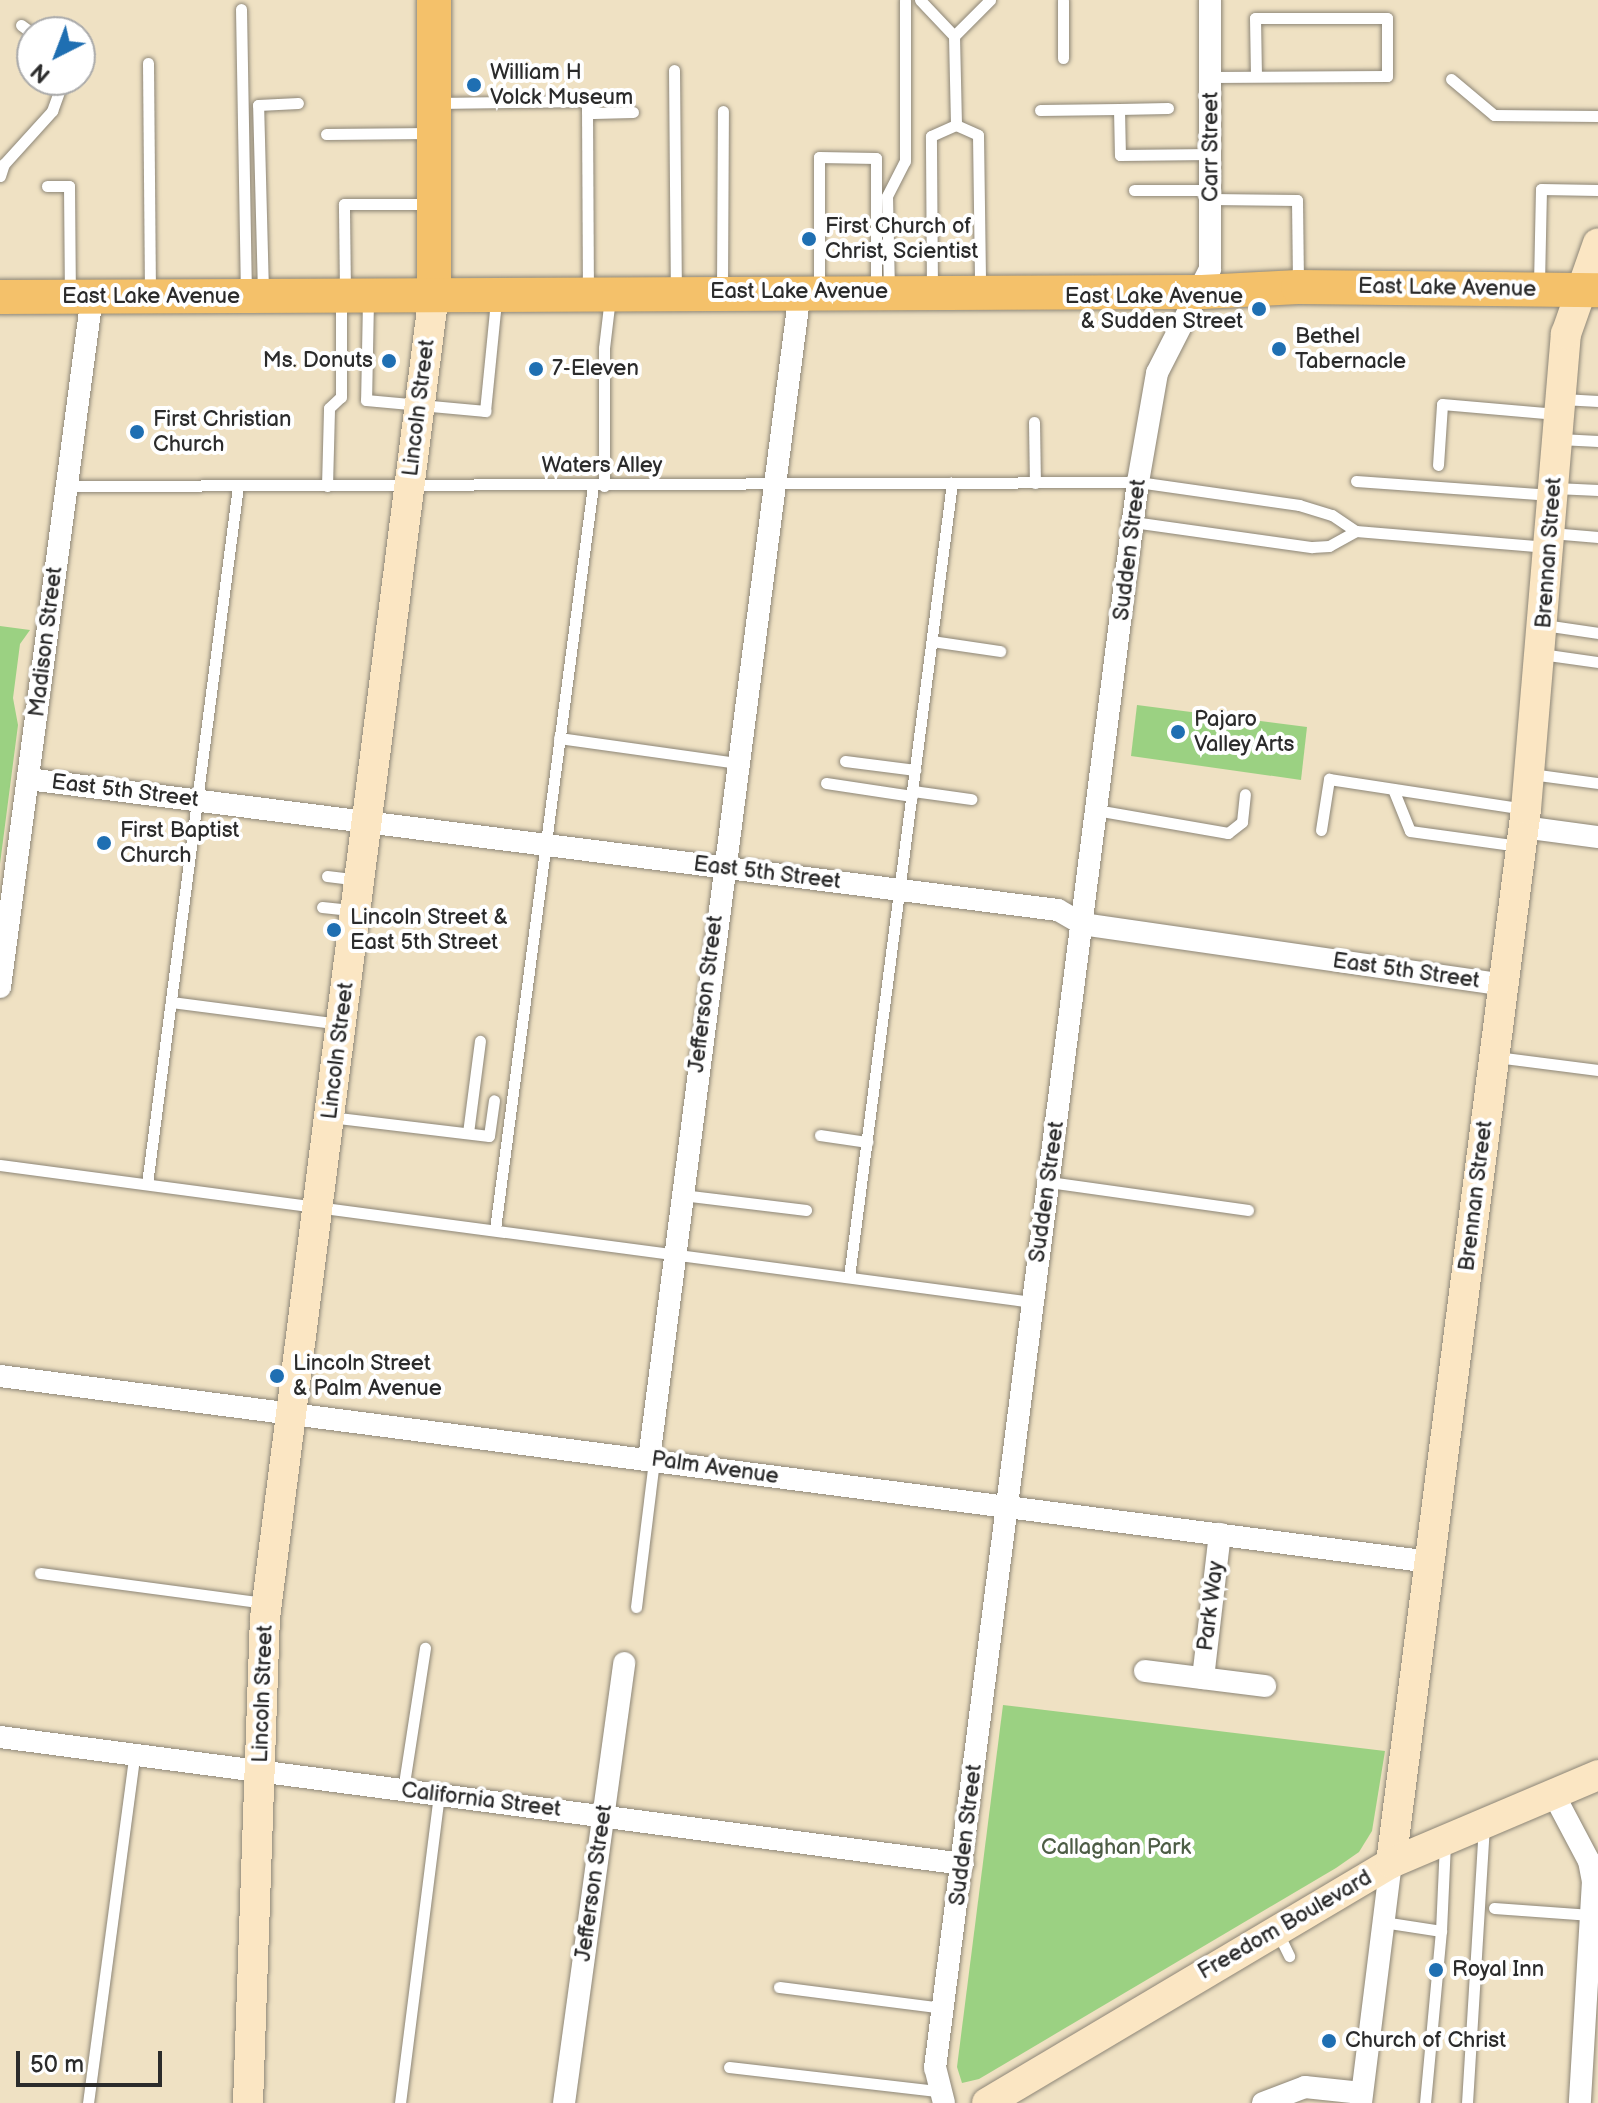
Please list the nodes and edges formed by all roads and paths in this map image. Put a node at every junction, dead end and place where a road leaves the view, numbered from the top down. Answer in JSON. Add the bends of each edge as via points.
{"nodes":[{"id":1,"x":434,"y":0,"type":"edge"},
{"id":2,"x":905,"y":0,"type":"edge"},
{"id":3,"x":920,"y":0,"type":"edge"},
{"id":4,"x":990,"y":0,"type":"edge"},
{"id":5,"x":1063,"y":0,"type":"edge"},
{"id":6,"x":1210,"y":0,"type":"edge"},
{"id":7,"x":241,"y":9,"type":"dead end"},
{"id":8,"x":954,"y":36,"type":"junction"},
{"id":9,"x":1063,"y":58,"type":"dead end"},
{"id":10,"x":148,"y":63,"type":"dead end"},
{"id":11,"x":674,"y":70,"type":"dead end"},
{"id":12,"x":1256,"y":76,"type":"junction"},
{"id":13,"x":1210,"y":77,"type":"junction"},
{"id":14,"x":1451,"y":79,"type":"dead end"},
{"id":15,"x":59,"y":96,"type":"edge"},
{"id":16,"x":298,"y":103,"type":"dead end"},
{"id":17,"x":587,"y":105,"type":"junction"},
{"id":18,"x":1168,"y":108,"type":"dead end"},
{"id":19,"x":1119,"y":109,"type":"junction"},
{"id":20,"x":1040,"y":110,"type":"dead end"},
{"id":21,"x":723,"y":111,"type":"dead end"},
{"id":22,"x":633,"y":112,"type":"dead end"},
{"id":23,"x":1598,"y":116,"type":"edge"},
{"id":24,"x":434,"y":118,"type":"junction"},
{"id":25,"x":956,"y":125,"type":"junction"},
{"id":26,"x":326,"y":134,"type":"dead end"},
{"id":27,"x":1211,"y":154,"type":"junction"},
{"id":28,"x":0,"y":176,"type":"edge"},
{"id":29,"x":47,"y":186,"type":"dead end"},
{"id":30,"x":1134,"y":190,"type":"dead end"},
{"id":31,"x":1598,"y":190,"type":"edge"},
{"id":32,"x":1211,"y":195,"type":"junction"},
{"id":33,"x":436,"y":204,"type":"junction"},
{"id":34,"x":1598,"y":243,"type":"edge"},
{"id":35,"x":1298,"y":287,"type":"junction"},
{"id":36,"x":1539,"y":289,"type":"junction"},
{"id":37,"x":1588,"y":290,"type":"edge"},
{"id":38,"x":497,"y":291,"type":"junction"},
{"id":39,"x":932,"y":291,"type":"junction"},
{"id":40,"x":980,"y":291,"type":"junction"},
{"id":41,"x":722,"y":292,"type":"junction"},
{"id":42,"x":809,"y":292,"type":"junction"},
{"id":43,"x":883,"y":292,"type":"junction"},
{"id":44,"x":1202,"y":292,"type":"junction"},
{"id":45,"x":434,"y":293,"type":"junction"},
{"id":46,"x":677,"y":293,"type":"junction"},
{"id":47,"x":599,"y":294,"type":"junction"},
{"id":48,"x":352,"y":296,"type":"junction"},
{"id":49,"x":0,"y":297,"type":"edge"},
{"id":50,"x":81,"y":297,"type":"junction"},
{"id":51,"x":150,"y":297,"type":"junction"},
{"id":52,"x":254,"y":297,"type":"junction"},
{"id":53,"x":1598,"y":401,"type":"edge"},
{"id":54,"x":420,"y":404,"type":"junction"},
{"id":55,"x":1560,"y":417,"type":"junction"},
{"id":56,"x":1034,"y":422,"type":"dead end"},
{"id":57,"x":1598,"y":441,"type":"edge"},
{"id":58,"x":1438,"y":465,"type":"dead end"},
{"id":59,"x":1356,"y":481,"type":"dead end"},
{"id":60,"x":1138,"y":482,"type":"junction"},
{"id":61,"x":952,"y":483,"type":"junction"},
{"id":62,"x":1035,"y":483,"type":"junction"},
{"id":63,"x":773,"y":485,"type":"junction"},
{"id":64,"x":66,"y":486,"type":"junction"},
{"id":65,"x":238,"y":486,"type":"junction"},
{"id":66,"x":327,"y":486,"type":"junction"},
{"id":67,"x":409,"y":486,"type":"junction"},
{"id":68,"x":599,"y":486,"type":"junction"},
{"id":69,"x":1598,"y":490,"type":"edge"},
{"id":70,"x":1554,"y":492,"type":"junction"},
{"id":71,"x":1133,"y":522,"type":"junction"},
{"id":72,"x":1356,"y":531,"type":"junction"},
{"id":73,"x":1598,"y":537,"type":"edge"},
{"id":74,"x":1550,"y":540,"type":"junction"},
{"id":75,"x":1598,"y":633,"type":"edge"},
{"id":76,"x":1543,"y":640,"type":"junction"},
{"id":77,"x":932,"y":641,"type":"junction"},
{"id":78,"x":1000,"y":651,"type":"dead end"},
{"id":79,"x":1598,"y":662,"type":"edge"},
{"id":80,"x":559,"y":738,"type":"junction"},
{"id":81,"x":845,"y":761,"type":"dead end"},
{"id":82,"x":736,"y":763,"type":"junction"},
{"id":83,"x":915,"y":770,"type":"junction"},
{"id":84,"x":1530,"y":773,"type":"junction"},
{"id":85,"x":28,"y":779,"type":"junction"},
{"id":86,"x":826,"y":783,"type":"dead end"},
{"id":87,"x":1598,"y":783,"type":"edge"},
{"id":88,"x":1393,"y":789,"type":"junction"},
{"id":89,"x":912,"y":794,"type":"junction"},
{"id":90,"x":1245,"y":794,"type":"dead end"},
{"id":91,"x":971,"y":799,"type":"dead end"},
{"id":92,"x":199,"y":800,"type":"junction"},
{"id":93,"x":1096,"y":810,"type":"junction"},
{"id":94,"x":368,"y":821,"type":"junction"},
{"id":95,"x":1523,"y":828,"type":"junction"},
{"id":96,"x":1321,"y":830,"type":"dead end"},
{"id":97,"x":1598,"y":837,"type":"edge"},
{"id":98,"x":544,"y":845,"type":"junction"},
{"id":99,"x":722,"y":868,"type":"junction"},
{"id":100,"x":327,"y":876,"type":"dead end"},
{"id":101,"x":360,"y":880,"type":"junction"},
{"id":102,"x":900,"y":890,"type":"junction"},
{"id":103,"x":322,"y":907,"type":"dead end"},
{"id":104,"x":356,"y":911,"type":"junction"},
{"id":105,"x":1082,"y":924,"type":"junction"},
{"id":106,"x":1503,"y":985,"type":"junction"},
{"id":107,"x":0,"y":987,"type":"edge"},
{"id":108,"x":171,"y":1002,"type":"junction"},
{"id":109,"x":341,"y":1025,"type":"junction"},
{"id":110,"x":480,"y":1041,"type":"dead end"},
{"id":111,"x":1493,"y":1056,"type":"junction"},
{"id":112,"x":1598,"y":1070,"type":"edge"},
{"id":113,"x":494,"y":1100,"type":"dead end"},
{"id":114,"x":329,"y":1117,"type":"junction"},
{"id":115,"x":468,"y":1133,"type":"junction"},
{"id":116,"x":820,"y":1135,"type":"dead end"},
{"id":117,"x":867,"y":1142,"type":"junction"},
{"id":118,"x":0,"y":1165,"type":"edge"},
{"id":119,"x":1049,"y":1182,"type":"junction"},
{"id":120,"x":147,"y":1184,"type":"junction"},
{"id":121,"x":682,"y":1195,"type":"junction"},
{"id":122,"x":316,"y":1209,"type":"junction"},
{"id":123,"x":806,"y":1210,"type":"dead end"},
{"id":124,"x":1248,"y":1210,"type":"dead end"},
{"id":125,"x":495,"y":1229,"type":"junction"},
{"id":126,"x":675,"y":1254,"type":"junction"},
{"id":127,"x":849,"y":1277,"type":"junction"},
{"id":128,"x":1032,"y":1302,"type":"junction"},
{"id":129,"x":0,"y":1376,"type":"edge"},
{"id":130,"x":289,"y":1414,"type":"junction"},
{"id":131,"x":651,"y":1460,"type":"junction"},
{"id":132,"x":1008,"y":1508,"type":"junction"},
{"id":133,"x":1220,"y":1534,"type":"junction"},
{"id":134,"x":1431,"y":1562,"type":"junction"},
{"id":135,"x":40,"y":1573,"type":"dead end"},
{"id":136,"x":266,"y":1603,"type":"junction"},
{"id":137,"x":636,"y":1607,"type":"dead end"},
{"id":138,"x":425,"y":1648,"type":"dead end"},
{"id":139,"x":624,"y":1663,"type":"dead end"},
{"id":140,"x":1145,"y":1671,"type":"dead end"},
{"id":141,"x":1203,"y":1678,"type":"junction"},
{"id":142,"x":1265,"y":1686,"type":"dead end"},
{"id":143,"x":0,"y":1737,"type":"edge"},
{"id":144,"x":134,"y":1756,"type":"junction"},
{"id":145,"x":260,"y":1772,"type":"junction"},
{"id":146,"x":1598,"y":1775,"type":"edge"},
{"id":147,"x":403,"y":1790,"type":"junction"},
{"id":148,"x":439,"y":1794,"type":"junction"},
{"id":149,"x":1554,"y":1795,"type":"junction"},
{"id":150,"x":604,"y":1815,"type":"junction"},
{"id":151,"x":1484,"y":1824,"type":"junction"},
{"id":152,"x":1445,"y":1840,"type":"junction"},
{"id":153,"x":1594,"y":1861,"type":"edge"},
{"id":154,"x":1391,"y":1863,"type":"junction"},
{"id":155,"x":963,"y":1864,"type":"junction"},
{"id":156,"x":1494,"y":1908,"type":"dead end"},
{"id":157,"x":1591,"y":1915,"type":"junction"},
{"id":158,"x":1383,"y":1922,"type":"junction"},
{"id":159,"x":1441,"y":1931,"type":"junction"},
{"id":160,"x":779,"y":1987,"type":"dead end"},
{"id":161,"x":943,"y":2008,"type":"junction"},
{"id":162,"x":729,"y":2067,"type":"dead end"},
{"id":163,"x":940,"y":2097,"type":"edge"},
{"id":164,"x":1362,"y":2098,"type":"edge"},
{"id":165,"x":88,"y":2103,"type":"edge"},
{"id":166,"x":248,"y":2103,"type":"edge"},
{"id":167,"x":400,"y":2103,"type":"edge"},
{"id":168,"x":564,"y":2103,"type":"edge"},
{"id":169,"x":987,"y":2103,"type":"edge"},
{"id":170,"x":1263,"y":2103,"type":"edge"},
{"id":171,"x":1425,"y":2103,"type":"edge"},
{"id":172,"x":1467,"y":2103,"type":"edge"},
{"id":173,"x":1580,"y":2103,"type":"edge"}],
"edges":[{"from":1,"to":24,"type":"main road","name":"Lincoln Street"},
{"from":2,"to":43,"type":"lane","via":[[905,161],[887,196]]},
{"from":3,"to":8,"type":"lane"},
{"from":4,"to":8,"type":"lane"},
{"from":5,"to":9,"type":"lane"},
{"from":6,"to":13,"type":"street","name":"Carr Street"},
{"from":7,"to":52,"type":"lane"},
{"from":8,"to":25,"type":"lane"},
{"from":10,"to":51,"type":"lane"},
{"from":11,"to":46,"type":"lane"},
{"from":12,"to":12,"type":"lane","via":[[1255,18],[1387,18],[1387,76]]},
{"from":12,"to":13,"type":"lane"},
{"from":13,"to":27,"type":"street","name":"Carr Street"},
{"from":14,"to":23,"type":"lane","via":[[1494,115]]},
{"from":15,"to":28,"type":"lane","via":[[38,132],[4,164]]},
{"from":16,"to":52,"type":"lane","via":[[258,105]]},
{"from":17,"to":22,"type":"lane","via":[[593,113]]},
{"from":17,"to":24,"type":"lane","via":[[584,101]]},
{"from":17,"to":47,"type":"lane"},
{"from":18,"to":19,"type":"lane"},
{"from":19,"to":20,"type":"lane"},
{"from":19,"to":27,"type":"lane","via":[[1120,155]]},
{"from":21,"to":41,"type":"lane"},
{"from":24,"to":26,"type":"lane"},
{"from":24,"to":33,"type":"main road","name":"Lincoln Street"},
{"from":25,"to":39,"type":"lane","via":[[931,136]]},
{"from":25,"to":40,"type":"lane","via":[[978,135]]},
{"from":27,"to":32,"type":"street","name":"Carr Street"},
{"from":29,"to":50,"type":"lane","via":[[69,186]]},
{"from":30,"to":32,"type":"lane"},
{"from":31,"to":36,"type":"lane","via":[[1541,189]]},
{"from":32,"to":35,"type":"lane","via":[[1297,200]]},
{"from":32,"to":44,"type":"street","name":"Carr Street","via":[[1210,269]]},
{"from":33,"to":45,"type":"main road","name":"Lincoln Street"},
{"from":33,"to":48,"type":"lane","via":[[344,204]]},
{"from":34,"to":37,"type":"street","name":"Brennan Street"},
{"from":35,"to":36,"type":"main road","name":"East Lake Avenue"},
{"from":35,"to":44,"type":"main road","name":"East Lake Avenue"},
{"from":36,"to":37,"type":"main road","name":"East Lake Avenue"},
{"from":37,"to":55,"type":"street","name":"Brennan Street","via":[[1566,334]]},
{"from":38,"to":45,"type":"main road","name":"East Lake Avenue"},
{"from":38,"to":47,"type":"main road","name":"East Lake Avenue"},
{"from":38,"to":54,"type":"lane","via":[[485,411]]},
{"from":39,"to":40,"type":"main road","name":"East Lake Avenue"},
{"from":39,"to":43,"type":"main road","name":"East Lake Avenue"},
{"from":40,"to":44,"type":"main road","name":"East Lake Avenue"},
{"from":41,"to":42,"type":"main road","name":"East Lake Avenue"},
{"from":41,"to":46,"type":"main road","name":"East Lake Avenue"},
{"from":42,"to":43,"type":"main road","name":"East Lake Avenue"},
{"from":42,"to":43,"type":"lane","via":[[819,157],[876,158]]},
{"from":42,"to":63,"type":"street","name":"Jefferson Street"},
{"from":44,"to":60,"type":"street","name":"Sudden Street","via":[[1157,373]]},
{"from":45,"to":48,"type":"main road","name":"East Lake Avenue"},
{"from":45,"to":54,"type":"street","name":"Lincoln Street"},
{"from":46,"to":47,"type":"main road","name":"East Lake Avenue"},
{"from":47,"to":68,"type":"lane","via":[[604,348]]},
{"from":48,"to":52,"type":"main road","name":"East Lake Avenue"},
{"from":48,"to":54,"type":"lane","via":[[366,400]]},
{"from":48,"to":66,"type":"lane","via":[[341,397],[329,408]]},
{"from":49,"to":50,"type":"main road","name":"East Lake Avenue"},
{"from":50,"to":51,"type":"main road","name":"East Lake Avenue"},
{"from":50,"to":64,"type":"street","name":"Madison Street"},
{"from":51,"to":52,"type":"main road","name":"East Lake Avenue"},
{"from":53,"to":55,"type":"lane"},
{"from":54,"to":67,"type":"street","name":"Lincoln Street"},
{"from":55,"to":57,"type":"lane"},
{"from":55,"to":58,"type":"lane","via":[[1442,404]]},
{"from":55,"to":70,"type":"street","name":"Brennan Street"},
{"from":56,"to":62,"type":"lane"},
{"from":59,"to":70,"type":"lane"},
{"from":60,"to":62,"type":"lane","name":"Waters Alley"},
{"from":60,"to":71,"type":"street","name":"Sudden Street"},
{"from":60,"to":72,"type":"lane","name":"Waters Alley","via":[[1299,505],[1332,515]]},
{"from":61,"to":62,"type":"lane","name":"Waters Alley"},
{"from":61,"to":63,"type":"lane","name":"Waters Alley"},
{"from":61,"to":77,"type":"lane"},
{"from":63,"to":68,"type":"lane","name":"Waters Alley"},
{"from":63,"to":82,"type":"street","name":"Jefferson Street"},
{"from":64,"to":65,"type":"lane","name":"Waters Alley"},
{"from":64,"to":85,"type":"street","name":"Madison Street"},
{"from":65,"to":66,"type":"lane","name":"Waters Alley"},
{"from":65,"to":92,"type":"lane"},
{"from":66,"to":67,"type":"lane","name":"Waters Alley"},
{"from":67,"to":68,"type":"lane","name":"Waters Alley"},
{"from":67,"to":94,"type":"street","name":"Lincoln Street"},
{"from":68,"to":80,"type":"lane"},
{"from":69,"to":70,"type":"lane"},
{"from":70,"to":74,"type":"street","name":"Brennan Street"},
{"from":71,"to":72,"type":"lane","via":[[1312,547],[1329,546]]},
{"from":71,"to":93,"type":"street","name":"Sudden Street"},
{"from":72,"to":74,"type":"lane"},
{"from":73,"to":74,"type":"lane"},
{"from":74,"to":76,"type":"street","name":"Brennan Street"},
{"from":75,"to":76,"type":"lane"},
{"from":76,"to":79,"type":"lane"},
{"from":76,"to":84,"type":"street","name":"Brennan Street"},
{"from":77,"to":78,"type":"lane"},
{"from":77,"to":83,"type":"lane"},
{"from":80,"to":82,"type":"lane"},
{"from":80,"to":98,"type":"lane"},
{"from":81,"to":83,"type":"lane"},
{"from":82,"to":99,"type":"street","name":"Jefferson Street"},
{"from":83,"to":89,"type":"lane"},
{"from":84,"to":87,"type":"lane"},
{"from":84,"to":95,"type":"street","name":"Brennan Street"},
{"from":85,"to":92,"type":"street","name":"East 5th Street"},
{"from":85,"to":107,"type":"street","name":"Madison Street"},
{"from":86,"to":89,"type":"lane"},
{"from":88,"to":95,"type":"lane"},
{"from":88,"to":95,"type":"lane","via":[[1410,831]]},
{"from":88,"to":96,"type":"lane","via":[[1329,779]]},
{"from":89,"to":91,"type":"lane"},
{"from":89,"to":102,"type":"lane"},
{"from":90,"to":93,"type":"lane","via":[[1242,822],[1228,833]]},
{"from":92,"to":94,"type":"street","name":"East 5th Street"},
{"from":92,"to":108,"type":"lane"},
{"from":93,"to":105,"type":"street","name":"Sudden Street"},
{"from":94,"to":98,"type":"street","name":"East 5th Street"},
{"from":94,"to":101,"type":"street","name":"Lincoln Street"},
{"from":95,"to":97,"type":"street"},
{"from":95,"to":106,"type":"street","name":"Brennan Street"},
{"from":98,"to":99,"type":"street","name":"East 5th Street"},
{"from":98,"to":125,"type":"lane"},
{"from":99,"to":102,"type":"street","name":"East 5th Street"},
{"from":99,"to":121,"type":"street","name":"Jefferson Street"},
{"from":100,"to":101,"type":"lane"},
{"from":101,"to":104,"type":"street","name":"Lincoln Street"},
{"from":102,"to":105,"type":"street","name":"East 5th Street","via":[[1058,910]]},
{"from":102,"to":117,"type":"lane"},
{"from":103,"to":104,"type":"lane"},
{"from":104,"to":109,"type":"street","name":"Lincoln Street"},
{"from":105,"to":106,"type":"street","name":"East 5th Street"},
{"from":105,"to":119,"type":"street","name":"Sudden Street"},
{"from":106,"to":111,"type":"street","name":"Brennan Street"},
{"from":108,"to":109,"type":"lane"},
{"from":108,"to":120,"type":"lane"},
{"from":109,"to":114,"type":"street","name":"Lincoln Street"},
{"from":110,"to":115,"type":"lane"},
{"from":111,"to":112,"type":"lane"},
{"from":111,"to":134,"type":"street","name":"Brennan Street"},
{"from":113,"to":115,"type":"lane","via":[[489,1136]]},
{"from":114,"to":115,"type":"lane"},
{"from":114,"to":122,"type":"street","name":"Lincoln Street"},
{"from":116,"to":117,"type":"lane"},
{"from":117,"to":127,"type":"lane"},
{"from":118,"to":120,"type":"lane"},
{"from":119,"to":124,"type":"lane"},
{"from":119,"to":128,"type":"street","name":"Sudden Street"},
{"from":120,"to":122,"type":"lane"},
{"from":121,"to":123,"type":"lane"},
{"from":121,"to":126,"type":"street","name":"Jefferson Street"},
{"from":122,"to":125,"type":"lane"},
{"from":122,"to":130,"type":"street","name":"Lincoln Street"},
{"from":125,"to":126,"type":"lane"},
{"from":126,"to":127,"type":"lane"},
{"from":126,"to":131,"type":"street","name":"Jefferson Street"},
{"from":127,"to":128,"type":"lane"},
{"from":128,"to":132,"type":"street","name":"Sudden Street"},
{"from":129,"to":130,"type":"street","name":"Palm Avenue"},
{"from":130,"to":131,"type":"street","name":"Palm Avenue"},
{"from":130,"to":136,"type":"street","name":"Lincoln Street"},
{"from":131,"to":132,"type":"street","name":"Palm Avenue"},
{"from":131,"to":137,"type":"lane"},
{"from":132,"to":133,"type":"street","name":"Palm Avenue"},
{"from":132,"to":155,"type":"street","name":"Sudden Street"},
{"from":133,"to":134,"type":"street","name":"Palm Avenue"},
{"from":133,"to":141,"type":"street","name":"Park Way"},
{"from":134,"to":154,"type":"street","name":"Brennan Street"},
{"from":135,"to":136,"type":"lane"},
{"from":136,"to":145,"type":"street","name":"Lincoln Street"},
{"from":138,"to":147,"type":"lane"},
{"from":139,"to":150,"type":"street","name":"Jefferson Street"},
{"from":140,"to":141,"type":"street","name":"Park Way"},
{"from":141,"to":142,"type":"street","name":"Park Way"},
{"from":143,"to":144,"type":"street","name":"California Street"},
{"from":144,"to":145,"type":"street","name":"California Street"},
{"from":144,"to":165,"type":"lane"},
{"from":145,"to":147,"type":"street","name":"California Street"},
{"from":145,"to":166,"type":"street","name":"Lincoln Street"},
{"from":146,"to":149,"type":"street","name":"Freedom Boulevard"},
{"from":147,"to":148,"type":"street","name":"California Street"},
{"from":148,"to":150,"type":"street","name":"California Street"},
{"from":148,"to":167,"type":"lane"},
{"from":149,"to":151,"type":"street","name":"Freedom Boulevard"},
{"from":149,"to":153,"type":"street"},
{"from":150,"to":155,"type":"street","name":"California Street"},
{"from":150,"to":168,"type":"street","name":"Jefferson Street"},
{"from":151,"to":152,"type":"street","name":"Freedom Boulevard"},
{"from":151,"to":172,"type":"lane"},
{"from":152,"to":154,"type":"street","name":"Freedom Boulevard"},
{"from":152,"to":159,"type":"lane"},
{"from":153,"to":157,"type":"street"},
{"from":154,"to":158,"type":"street","name":"Brennan Street"},
{"from":154,"to":169,"type":"street","name":"Freedom Boulevard","via":[[1283,1943]]},
{"from":155,"to":161,"type":"street","name":"Sudden Street"},
{"from":156,"to":157,"type":"lane"},
{"from":157,"to":173,"type":"street"},
{"from":158,"to":159,"type":"lane"},
{"from":158,"to":164,"type":"street","name":"Brennan Street"},
{"from":159,"to":171,"type":"lane"},
{"from":160,"to":161,"type":"lane"},
{"from":161,"to":163,"type":"street","name":"Sudden Street"},
{"from":162,"to":163,"type":"lane"},
{"from":164,"to":170,"type":"street","via":[[1305,2087]]}]}
